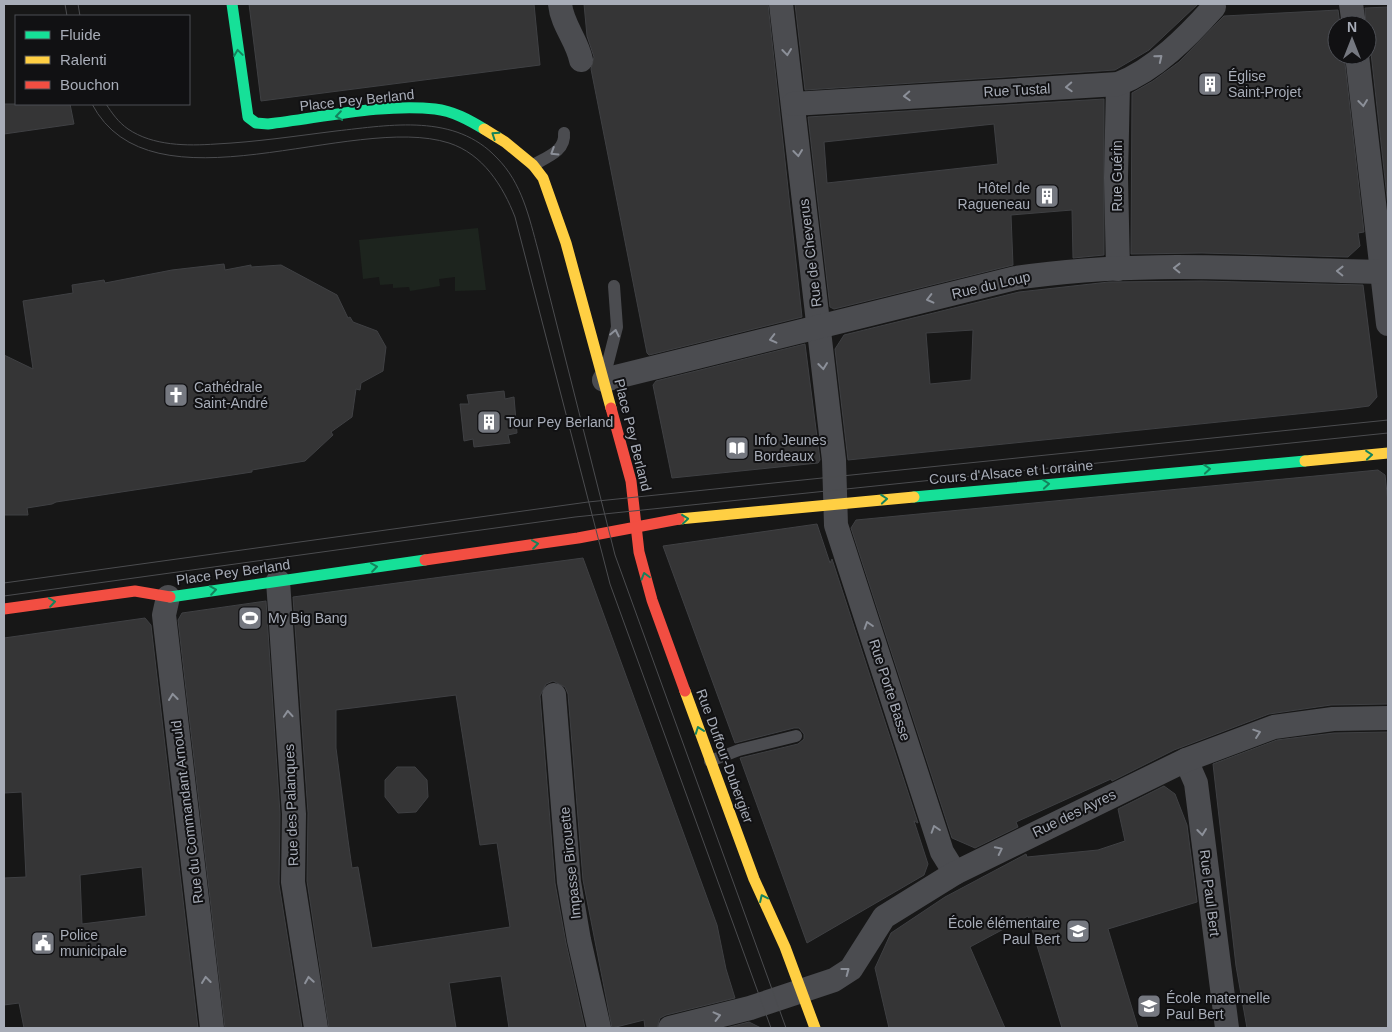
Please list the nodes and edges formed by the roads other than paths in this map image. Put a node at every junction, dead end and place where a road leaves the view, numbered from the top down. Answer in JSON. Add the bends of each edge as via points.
{"nodes":[{"id":1,"x":232,"y":4,"type":"edge"},
{"id":2,"x":560,"y":4,"type":"edge"},
{"id":3,"x":781,"y":4,"type":"edge"},
{"id":4,"x":1214,"y":7,"type":"dead end"},
{"id":5,"x":581,"y":60,"type":"dead end"},
{"id":6,"x":1358,"y":65,"type":"edge"},
{"id":7,"x":1118,"y":84,"type":"junction"},
{"id":8,"x":793,"y":104,"type":"junction"},
{"id":9,"x":564,"y":133,"type":"dead end"},
{"id":10,"x":533,"y":165,"type":"junction"},
{"id":11,"x":1118,"y":269,"type":"junction"},
{"id":12,"x":1385,"y":272,"type":"edge"},
{"id":13,"x":614,"y":286,"type":"dead end"},
{"id":14,"x":1388,"y":324,"type":"edge"},
{"id":15,"x":818,"y":327,"type":"junction"},
{"id":16,"x":604,"y":380,"type":"junction"},
{"id":17,"x":1388,"y":453,"type":"edge"},
{"id":18,"x":835,"y":503,"type":"junction"},
{"id":19,"x":637,"y":526,"type":"junction"},
{"id":20,"x":278,"y":581,"type":"junction"},
{"id":21,"x":168,"y":597,"type":"junction"},
{"id":22,"x":4,"y":609,"type":"edge"},
{"id":23,"x":554,"y":695,"type":"dead end"},
{"id":24,"x":1388,"y":718,"type":"edge"},
{"id":25,"x":796,"y":736,"type":"dead end"},
{"id":26,"x":1186,"y":760,"type":"junction"},
{"id":27,"x":710,"y":761,"type":"junction"},
{"id":28,"x":955,"y":873,"type":"junction"},
{"id":29,"x":802,"y":991,"type":"junction"},
{"id":30,"x":212,"y":1028,"type":"edge"},
{"id":31,"x":316,"y":1028,"type":"edge"},
{"id":32,"x":599,"y":1028,"type":"edge"},
{"id":33,"x":670,"y":1028,"type":"edge"},
{"id":34,"x":815,"y":1028,"type":"edge"},
{"id":35,"x":1227,"y":1028,"type":"edge"}],
"edges":[{"from":10,"to":1,"type":"street","name":"Place Pey Berland","one_way":true,"via":[[473,122],[436,109],[396,108],[256,123],[248,117]]},
{"from":2,"to":5,"type":"street","via":[[562,17],[579,49]]},
{"from":3,"to":8,"type":"street","name":"Rue de Cheverus","one_way":true},
{"from":7,"to":4,"type":"street","name":"Rue Tustal","one_way":true,"via":[[1136,78],[1195,28]]},
{"from":6,"to":12,"type":"street","one_way":true},
{"from":7,"to":8,"type":"street","name":"Rue Tustal","one_way":true},
{"from":7,"to":11,"type":"street","name":"Rue Guérin"},
{"from":8,"to":15,"type":"street","name":"Rue de Cheverus","one_way":true},
{"from":9,"to":10,"type":"lane","one_way":true,"via":[[565,141],[561,148]]},
{"from":10,"to":16,"type":"street","name":"Place Pey Berland","via":[[552,198]]},
{"from":12,"to":11,"type":"street","name":"Rue du Loup","one_way":true},
{"from":11,"to":15,"type":"street","name":"Rue du Loup","one_way":true,"via":[[1063,270],[1016,278]]},
{"from":12,"to":14,"type":"street"},
{"from":16,"to":13,"type":"lane","one_way":true,"via":[[617,327]]},
{"from":15,"to":16,"type":"street","name":"Rue du Loup","one_way":true},
{"from":15,"to":18,"type":"street","name":"Rue de Cheverus","one_way":true,"via":[[834,460]]},
{"from":16,"to":19,"type":"street","name":"Place Pey Berland","via":[[631,481]]},
{"from":18,"to":17,"type":"street","name":"Cours d'Alsace et Lorraine","one_way":true},
{"from":19,"to":18,"type":"street","name":"Cours d'Alsace et Lorraine","one_way":true},
{"from":28,"to":18,"type":"street","name":"Rue Porte Basse","one_way":true,"via":[[939,844],[836,525]]},
{"from":20,"to":19,"type":"street","name":"Place Pey Berland","one_way":true,"via":[[578,538]]},
{"from":27,"to":19,"type":"street","name":"Rue Duffour-Dubergier","one_way":true,"via":[[652,600],[639,552]]},
{"from":21,"to":20,"type":"street","name":"Place Pey Berland","one_way":true},
{"from":31,"to":20,"type":"street","name":"Rue des Palanques","one_way":true,"via":[[293,882],[294,814]]},
{"from":22,"to":21,"type":"street","name":"Place Pey Berland","one_way":true,"via":[[136,591]]},
{"from":30,"to":21,"type":"street","name":"Rue du Commandant Arnould","one_way":true,"via":[[164,615]]},
{"from":23,"to":32,"type":"street","name":"Impasse Birouette","via":[[569,882]]},
{"from":26,"to":24,"type":"street","name":"Rue des Ayres","one_way":true,"via":[[1274,727],[1332,719]]},
{"from":25,"to":27,"type":"lane"},
{"from":28,"to":26,"type":"street","name":"Rue des Ayres","one_way":true},
{"from":26,"to":35,"type":"street","name":"Rue Paul Bert","one_way":true,"via":[[1196,783]]},
{"from":29,"to":27,"type":"street","name":"Rue Duffour-Dubergier","one_way":true,"via":[[754,879]]},
{"from":29,"to":28,"type":"street","name":"Rue des Ayres","one_way":true,"via":[[834,980],[851,969],[884,918]]},
{"from":33,"to":29,"type":"street","name":"Rue des Ayres","one_way":true},
{"from":29,"to":34,"type":"street","name":"Rue Duffour-Dubergier"}]}
